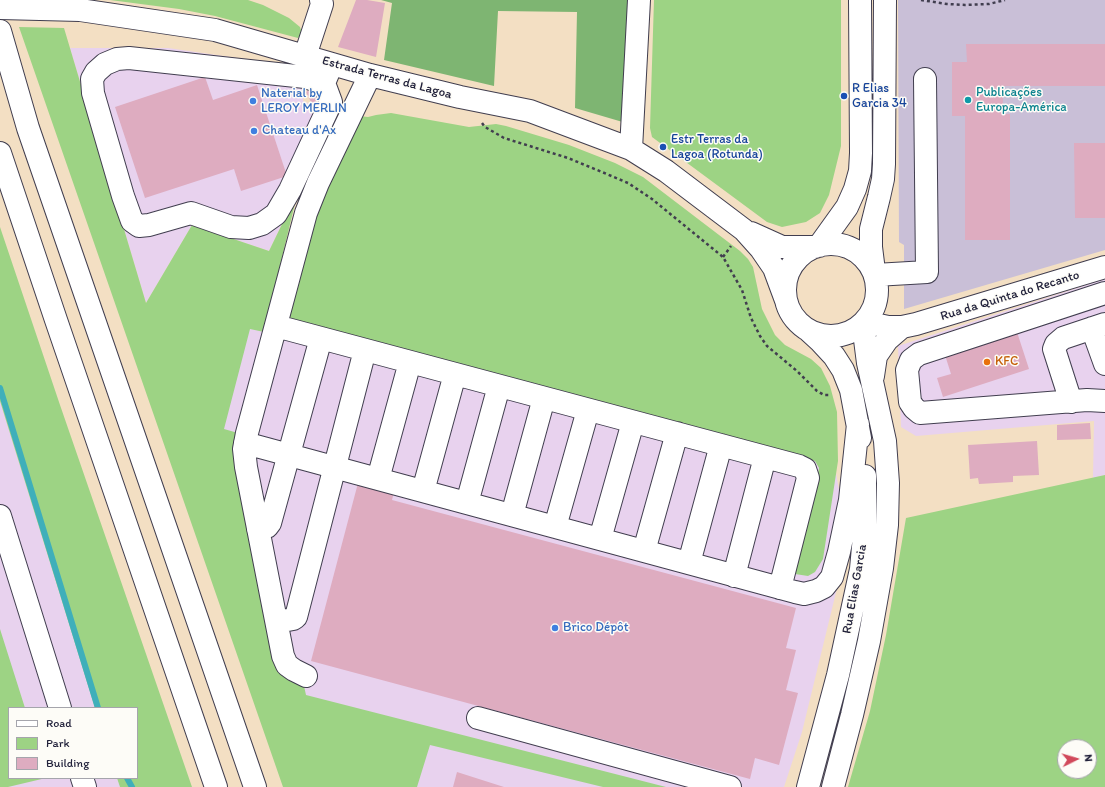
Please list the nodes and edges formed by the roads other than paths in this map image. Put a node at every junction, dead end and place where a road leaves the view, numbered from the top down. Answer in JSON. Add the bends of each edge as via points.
{"nodes":[{"id":1,"x":321,"y":0,"type":"edge"},
{"id":2,"x":639,"y":0,"type":"edge"},
{"id":3,"x":860,"y":0,"type":"edge"},
{"id":4,"x":885,"y":0,"type":"edge"},
{"id":5,"x":0,"y":8,"type":"edge"},
{"id":6,"x":0,"y":31,"type":"edge"},
{"id":7,"x":305,"y":56,"type":"junction"},
{"id":8,"x":328,"y":73,"type":"junction"},
{"id":9,"x":370,"y":75,"type":"junction"},
{"id":10,"x":925,"y":79,"type":"dead end"},
{"id":11,"x":631,"y":149,"type":"junction"},
{"id":12,"x":0,"y":153,"type":"edge"},
{"id":13,"x":744,"y":230,"type":"junction"},
{"id":14,"x":817,"y":246,"type":"junction"},
{"id":15,"x":1105,"y":267,"type":"edge"},
{"id":16,"x":875,"y":281,"type":"junction"},
{"id":17,"x":1105,"y":293,"type":"edge"},
{"id":18,"x":787,"y":303,"type":"junction"},
{"id":19,"x":864,"y":323,"type":"junction"},
{"id":20,"x":276,"y":326,"type":"junction"},
{"id":21,"x":909,"y":326,"type":"junction"},
{"id":22,"x":1099,"y":326,"type":"edge"},
{"id":23,"x":809,"y":331,"type":"junction"},
{"id":24,"x":321,"y":338,"type":"junction"},
{"id":25,"x":365,"y":350,"type":"junction"},
{"id":26,"x":410,"y":362,"type":"junction"},
{"id":27,"x":1105,"y":364,"type":"edge"},
{"id":28,"x":455,"y":374,"type":"junction"},
{"id":29,"x":499,"y":386,"type":"junction"},
{"id":30,"x":873,"y":386,"type":"junction"},
{"id":31,"x":544,"y":398,"type":"junction"},
{"id":32,"x":1105,"y":401,"type":"edge"},
{"id":33,"x":1071,"y":402,"type":"junction"},
{"id":34,"x":588,"y":410,"type":"junction"},
{"id":35,"x":633,"y":422,"type":"junction"},
{"id":36,"x":858,"y":424,"type":"junction"},
{"id":37,"x":677,"y":433,"type":"junction"},
{"id":38,"x":245,"y":443,"type":"junction"},
{"id":39,"x":721,"y":445,"type":"junction"},
{"id":40,"x":290,"y":455,"type":"junction"},
{"id":41,"x":766,"y":457,"type":"junction"},
{"id":42,"x":334,"y":467,"type":"junction"},
{"id":43,"x":378,"y":479,"type":"junction"},
{"id":44,"x":423,"y":491,"type":"junction"},
{"id":45,"x":467,"y":503,"type":"junction"},
{"id":46,"x":0,"y":516,"type":"edge"},
{"id":47,"x":512,"y":516,"type":"junction"},
{"id":48,"x":556,"y":527,"type":"junction"},
{"id":49,"x":258,"y":529,"type":"junction"},
{"id":50,"x":600,"y":539,"type":"junction"},
{"id":51,"x":644,"y":551,"type":"junction"},
{"id":52,"x":689,"y":564,"type":"junction"},
{"id":53,"x":734,"y":576,"type":"junction"},
{"id":54,"x":780,"y":588,"type":"junction"},
{"id":55,"x":277,"y":622,"type":"junction"},
{"id":56,"x":306,"y":676,"type":"dead end"},
{"id":57,"x":60,"y":707,"type":"edge"},
{"id":58,"x":478,"y":718,"type":"dead end"},
{"id":59,"x":216,"y":787,"type":"edge"},
{"id":60,"x":255,"y":787,"type":"edge"},
{"id":61,"x":730,"y":787,"type":"edge"},
{"id":62,"x":808,"y":787,"type":"edge"},
{"id":63,"x":833,"y":787,"type":"edge"}],
"edges":[{"from":1,"to":7,"type":"main road","via":[[322,4]]},
{"from":2,"to":11,"type":"main road"},
{"from":3,"to":14,"type":"main road","via":[[860,171],[847,207]]},
{"from":4,"to":16,"type":"main road","via":[[884,164],[870,246]]},
{"from":5,"to":7,"type":"main road","name":"Estrada Terras da Lagoa","via":[[80,10],[215,30]]},
{"from":6,"to":60,"type":"main road","via":[[28,128]]},
{"from":7,"to":8,"type":"main road","name":"Estrada Terras da Lagoa"},
{"from":8,"to":8,"type":"main road","via":[[330,102],[290,190],[276,214],[262,224],[249,228],[231,227],[191,213],[149,225],[139,226],[132,222],[93,93],[92,79],[105,64],[129,58],[305,77]]},
{"from":8,"to":9,"type":"main road","name":"Estrada Terras da Lagoa"},
{"from":9,"to":11,"type":"main road","name":"Estrada Terras da Lagoa","via":[[530,112]]},
{"from":9,"to":20,"type":"main road","via":[[306,213]]},
{"from":10,"to":16,"type":"main road","via":[[927,272]]},
{"from":11,"to":13,"type":"main road","name":"Estrada Terras da Lagoa","via":[[666,171]]},
{"from":12,"to":59,"type":"main road"},
{"from":13,"to":14,"type":"main road","name":"Estrada Terras da Lagoa","via":[[782,247]]},
{"from":13,"to":18,"type":"main road","name":"Estrada Terras da Lagoa","via":[[762,249],[774,268]]},
{"from":14,"to":16,"type":"main road","via":[[834,244],[847,246],[858,252],[867,261]]},
{"from":14,"to":18,"type":"main road","via":[[800,256],[792,266],[785,290]]},
{"from":15,"to":21,"type":"main road","name":"Rua da Quinta do Recanto"},
{"from":16,"to":19,"type":"main road","via":[[875,308]]},
{"from":16,"to":21,"type":"main road","via":[[891,314]]},
{"from":17,"to":33,"type":"main road","via":[[919,354],[911,360],[907,370],[910,402],[920,413]]},
{"from":18,"to":23,"type":"main road","via":[[792,314]]},
{"from":19,"to":21,"type":"main road","name":"Rua da Quinta do Recanto","via":[[888,327]]},
{"from":19,"to":23,"type":"main road","via":[[841,336],[830,337]]},
{"from":19,"to":30,"type":"main road","name":"Rua Elias Garcia"},
{"from":20,"to":24,"type":"main road"},
{"from":20,"to":38,"type":"main road"},
{"from":21,"to":30,"type":"main road","via":[[887,340],[876,356]]},
{"from":22,"to":27,"type":"main road"},
{"from":22,"to":33,"type":"main road","via":[[1063,338],[1054,349]]},
{"from":23,"to":36,"type":"main road","name":"Rua Elias Garcia","via":[[834,356],[843,370],[851,390]]},
{"from":24,"to":25,"type":"main road"},
{"from":24,"to":40,"type":"main road"},
{"from":25,"to":26,"type":"main road"},
{"from":25,"to":42,"type":"main road"},
{"from":26,"to":28,"type":"main road"},
{"from":26,"to":43,"type":"main road"},
{"from":28,"to":29,"type":"main road"},
{"from":28,"to":44,"type":"main road"},
{"from":29,"to":31,"type":"main road"},
{"from":29,"to":45,"type":"main road"},
{"from":30,"to":63,"type":"main road","name":"Rua Elias Garcia","via":[[884,441],[888,483],[887,526],[869,641]]},
{"from":31,"to":34,"type":"main road"},
{"from":31,"to":47,"type":"main road"},
{"from":32,"to":33,"type":"main road"},
{"from":34,"to":35,"type":"main road"},
{"from":34,"to":48,"type":"main road"},
{"from":35,"to":37,"type":"main road"},
{"from":35,"to":50,"type":"main road"},
{"from":36,"to":54,"type":"main road","via":[[850,500],[832,578],[824,587],[804,594]]},
{"from":36,"to":62,"type":"main road","name":"Rua Elias Garcia","via":[[864,469],[865,525],[861,569],[838,675]]},
{"from":37,"to":39,"type":"main road"},
{"from":37,"to":51,"type":"main road"},
{"from":38,"to":40,"type":"main road"},
{"from":38,"to":49,"type":"main road","via":[[246,468]]},
{"from":39,"to":41,"type":"main road"},
{"from":39,"to":52,"type":"main road"},
{"from":40,"to":42,"type":"main road"},
{"from":40,"to":49,"type":"main road","via":[[270,523],[267,527]]},
{"from":41,"to":53,"type":"main road"},
{"from":41,"to":54,"type":"main road","via":[[799,466],[805,469],[808,478]]},
{"from":42,"to":43,"type":"main road"},
{"from":42,"to":55,"type":"main road","via":[[296,617]]},
{"from":43,"to":44,"type":"main road"},
{"from":44,"to":45,"type":"main road"},
{"from":45,"to":47,"type":"main road"},
{"from":46,"to":57,"type":"main road"},
{"from":47,"to":48,"type":"main road"},
{"from":48,"to":50,"type":"main road"},
{"from":49,"to":55,"type":"main road"},
{"from":50,"to":51,"type":"main road"},
{"from":51,"to":52,"type":"main road"},
{"from":52,"to":53,"type":"main road"},
{"from":53,"to":54,"type":"main road"},
{"from":55,"to":56,"type":"main road","via":[[287,665]]},
{"from":58,"to":61,"type":"main road"}]}
